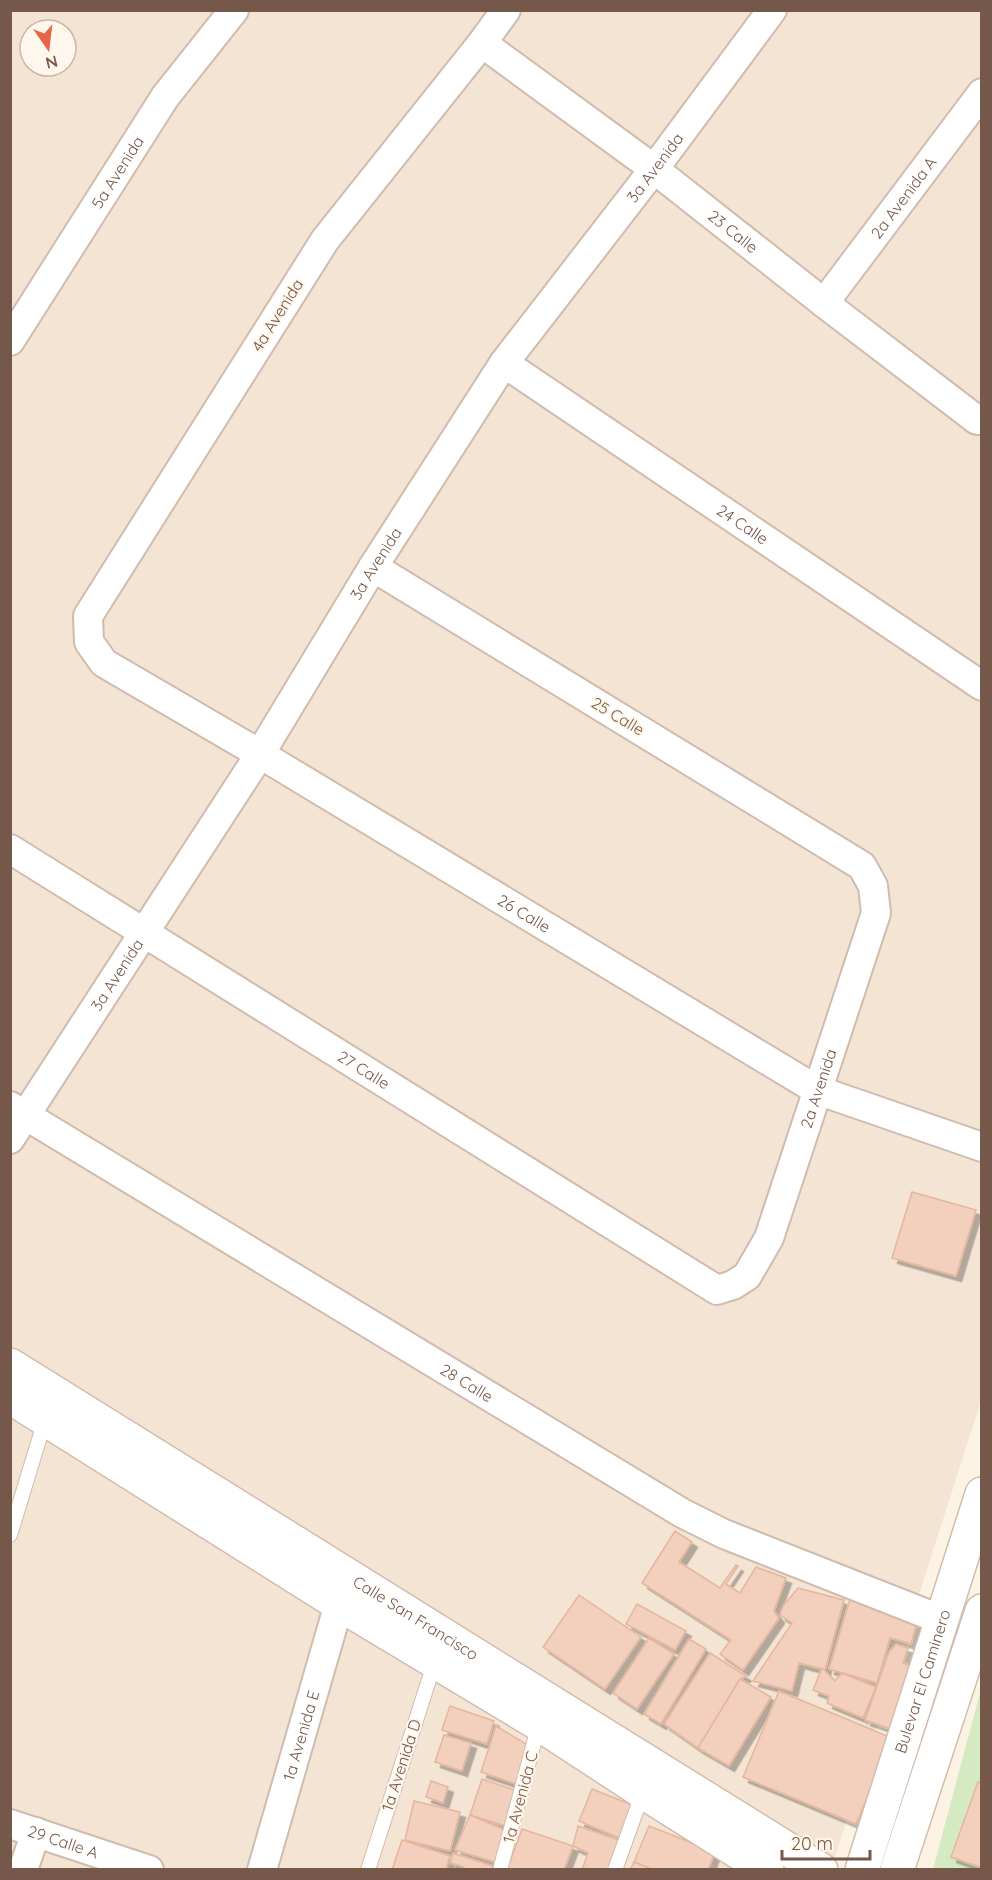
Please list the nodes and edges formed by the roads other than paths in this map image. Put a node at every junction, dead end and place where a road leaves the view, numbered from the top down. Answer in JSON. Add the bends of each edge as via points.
{"nodes":[{"id":1,"x":234,"y":10,"type":"edge"},
{"id":2,"x":506,"y":10,"type":"edge"},
{"id":3,"x":772,"y":10,"type":"edge"},
{"id":4,"x":483,"y":43,"type":"junction"},
{"id":5,"x":981,"y":93,"type":"edge"},
{"id":6,"x":654,"y":169,"type":"junction"},
{"id":7,"x":824,"y":303,"type":"junction"},
{"id":8,"x":10,"y":341,"type":"edge"},
{"id":9,"x":504,"y":363,"type":"junction"},
{"id":10,"x":981,"y":420,"type":"edge"},
{"id":11,"x":373,"y":567,"type":"junction"},
{"id":12,"x":89,"y":642,"type":"joint"},
{"id":13,"x":981,"y":686,"type":"edge"},
{"id":14,"x":260,"y":754,"type":"junction"},
{"id":15,"x":10,"y":849,"type":"edge"},
{"id":16,"x":862,"y":866,"type":"joint"},
{"id":17,"x":144,"y":932,"type":"junction"},
{"id":18,"x":817,"y":1090,"type":"junction"},
{"id":19,"x":18,"y":1111,"type":"edge"},
{"id":20,"x":10,"y":1139,"type":"edge"},
{"id":21,"x":981,"y":1147,"type":"edge"},
{"id":22,"x":717,"y":1290,"type":"joint"},
{"id":23,"x":10,"y":1365,"type":"edge"},
{"id":24,"x":10,"y":1397,"type":"edge"},
{"id":25,"x":46,"y":1418,"type":"junction"},
{"id":26,"x":981,"y":1494,"type":"edge"},
{"id":27,"x":10,"y":1535,"type":"edge"},
{"id":28,"x":339,"y":1604,"type":"junction"},
{"id":29,"x":981,"y":1611,"type":"edge"},
{"id":30,"x":942,"y":1620,"type":"junction"},
{"id":31,"x":435,"y":1661,"type":"junction"},
{"id":32,"x":539,"y":1724,"type":"junction"},
{"id":33,"x":643,"y":1792,"type":"junction"},
{"id":34,"x":23,"y":1828,"type":"edge"},
{"id":35,"x":735,"y":1860,"type":"edge"},
{"id":36,"x":142,"y":1868,"type":"edge"},
{"id":37,"x":23,"y":1869,"type":"edge"},
{"id":38,"x":262,"y":1869,"type":"edge"},
{"id":39,"x":368,"y":1869,"type":"edge"},
{"id":40,"x":500,"y":1869,"type":"edge"},
{"id":41,"x":615,"y":1869,"type":"edge"},
{"id":42,"x":767,"y":1869,"type":"edge"},
{"id":43,"x":821,"y":1869,"type":"edge"},
{"id":44,"x":862,"y":1869,"type":"edge"},
{"id":45,"x":897,"y":1869,"type":"edge"}],
"edges":[{"from":1,"to":8,"type":"street","name":"5a Avenida","via":[[165,97]]},
{"from":2,"to":4,"type":"street","name":"4a Avenida"},
{"from":3,"to":6,"type":"street","name":"3a Avenida"},
{"from":4,"to":6,"type":"street","name":"23 Calle"},
{"from":4,"to":12,"type":"street","name":"4a Avenida","via":[[325,240],[88,616]]},
{"from":5,"to":7,"type":"street","name":"2a Avenida A"},
{"from":6,"to":7,"type":"street","name":"23 Calle"},
{"from":6,"to":9,"type":"street","name":"3a Avenida"},
{"from":7,"to":10,"type":"street","name":"23 Calle"},
{"from":9,"to":11,"type":"street","name":"3a Avenida"},
{"from":9,"to":13,"type":"street","name":"24 Calle"},
{"from":11,"to":14,"type":"street","name":"3a Avenida"},
{"from":11,"to":16,"type":"street","name":"25 Calle"},
{"from":12,"to":14,"type":"street","name":"26 Calle","via":[[104,663]]},
{"from":14,"to":17,"type":"street","name":"3a Avenida"},
{"from":14,"to":18,"type":"street","name":"26 Calle"},
{"from":15,"to":17,"type":"street","name":"27 Calle"},
{"from":16,"to":18,"type":"street","name":"2a Avenida","via":[[873,886],[876,913]]},
{"from":17,"to":19,"type":"street","name":"3a Avenida"},
{"from":17,"to":22,"type":"street","name":"27 Calle"},
{"from":18,"to":21,"type":"street","name":"26 Calle"},
{"from":18,"to":22,"type":"street","name":"2a Avenida","via":[[769,1238],[747,1276]]},
{"from":19,"to":20,"type":"street","name":"3a Avenida"},
{"from":19,"to":30,"type":"street","name":"28 Calle","via":[[682,1513],[724,1534]]},
{"from":23,"to":43,"type":"street","name":"Calle San Francisco"},
{"from":24,"to":25,"type":"street","name":"Calle San Francisco"},
{"from":25,"to":27,"type":"lane"},
{"from":25,"to":28,"type":"street","name":"Calle San Francisco"},
{"from":26,"to":30,"type":"street","name":"Bulevar El Caminero"},
{"from":28,"to":31,"type":"street","name":"Calle San Francisco"},
{"from":28,"to":38,"type":"street","name":"1a Avenida E"},
{"from":29,"to":45,"type":"street","name":"Bulevar El Caminero"},
{"from":30,"to":44,"type":"street","name":"Bulevar El Caminero"},
{"from":31,"to":32,"type":"street","name":"Calle San Francisco"},
{"from":31,"to":39,"type":"lane","name":"1a Avenida D"},
{"from":32,"to":33,"type":"street","name":"Calle San Francisco"},
{"from":32,"to":40,"type":"lane","name":"1a Avenida C"},
{"from":33,"to":35,"type":"street","name":"Calle San Francisco"},
{"from":33,"to":41,"type":"lane"},
{"from":34,"to":36,"type":"street","name":"29 Calle A"},
{"from":34,"to":37,"type":"street"},
{"from":35,"to":42,"type":"street","name":"Calle San Francisco"}]}
